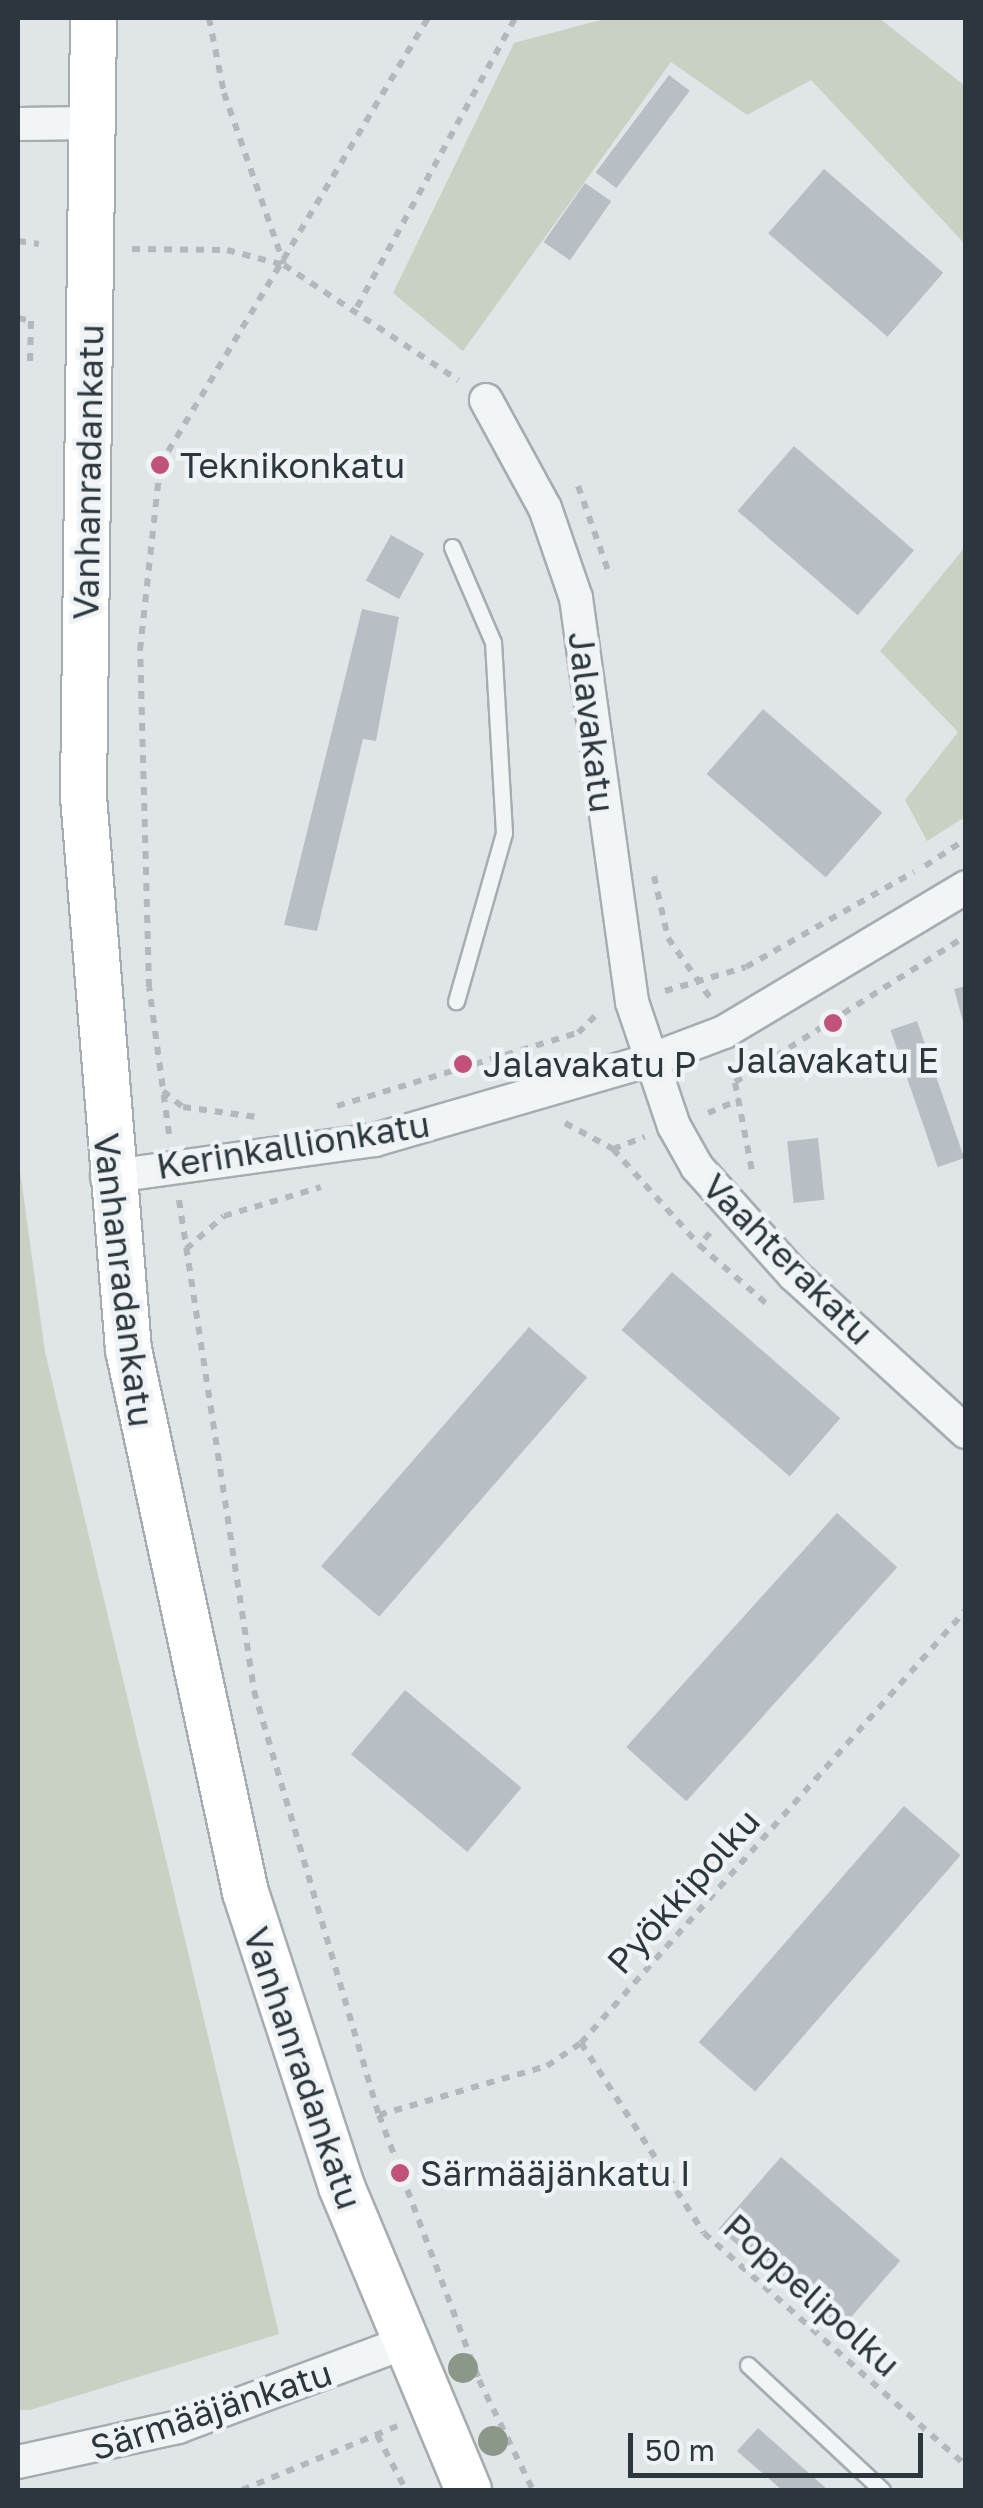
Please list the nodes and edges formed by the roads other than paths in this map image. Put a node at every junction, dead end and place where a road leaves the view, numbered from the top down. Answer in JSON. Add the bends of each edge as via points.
{"nodes":[{"id":1,"x":94,"y":18,"type":"edge"},
{"id":2,"x":92,"y":123,"type":"junction"},
{"id":3,"x":18,"y":124,"type":"edge"},
{"id":4,"x":486,"y":400,"type":"road end"},
{"id":5,"x":452,"y":547,"type":"dead end"},
{"id":6,"x":966,"y":887,"type":"edge"},
{"id":7,"x":456,"y":1001,"type":"dead end"},
{"id":8,"x":650,"y":1060,"type":"junction"},
{"id":9,"x":108,"y":1177,"type":"junction"},
{"id":10,"x":966,"y":1432,"type":"edge"},
{"id":11,"x":401,"y":2344,"type":"junction"},
{"id":12,"x":748,"y":2365,"type":"dead end"},
{"id":13,"x":32,"y":2471,"type":"edge"},
{"id":14,"x":468,"y":2490,"type":"edge"},
{"id":15,"x":882,"y":2490,"type":"edge"}],
"edges":[{"from":1,"to":2,"type":"street","name":"Vanhanradankatu"},
{"from":2,"to":3,"type":"street"},
{"from":2,"to":9,"type":"street","name":"Vanhanradankatu","via":[[84,796]]},
{"from":4,"to":8,"type":"street","name":"Jalavakatu","via":[[545,508],[576,598],[632,1002]]},
{"from":5,"to":7,"type":"lane","via":[[493,642],[504,833]]},
{"from":6,"to":8,"type":"street","name":"Kerinkallionkatu","via":[[724,1032]]},
{"from":8,"to":9,"type":"street","name":"Kerinkallionkatu","via":[[375,1140],[174,1161]]},
{"from":8,"to":10,"type":"street","name":"Vaahterakatu","via":[[697,1167]]},
{"from":9,"to":11,"type":"street","name":"Vanhanradankatu","via":[[157,1513],[216,1782],[289,2030]]},
{"from":11,"to":13,"type":"street","name":"Särmääjänkatu","via":[[178,2427]]},
{"from":11,"to":14,"type":"street","name":"Vanhanradankatu"},
{"from":12,"to":15,"type":"lane"}]}
